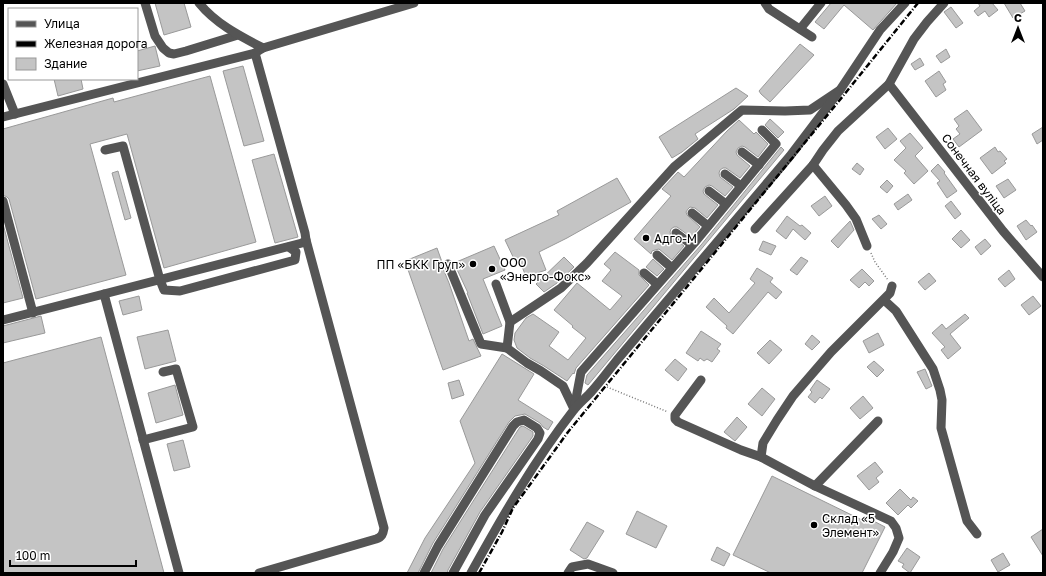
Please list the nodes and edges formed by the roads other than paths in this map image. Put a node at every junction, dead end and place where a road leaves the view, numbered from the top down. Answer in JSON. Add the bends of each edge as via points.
{"nodes":[{"id":1,"x":145,"y":3,"type":"edge"},
{"id":2,"x":200,"y":3,"type":"edge"},
{"id":3,"x":414,"y":3,"type":"edge"},
{"id":4,"x":765,"y":3,"type":"edge"},
{"id":5,"x":821,"y":3,"type":"edge"},
{"id":6,"x":904,"y":3,"type":"edge"},
{"id":7,"x":944,"y":3,"type":"edge"},
{"id":8,"x":402,"y":5,"type":"edge"},
{"id":9,"x":800,"y":29,"type":"junction"},
{"id":10,"x":238,"y":35,"type":"junction"},
{"id":11,"x":812,"y":36,"type":"dead end"},
{"id":12,"x":264,"y":48,"type":"junction"},
{"id":13,"x":255,"y":52,"type":"junction"},
{"id":14,"x":3,"y":84,"type":"edge"},
{"id":15,"x":889,"y":84,"type":"junction"},
{"id":16,"x":840,"y":90,"type":"junction"},
{"id":17,"x":15,"y":114,"type":"junction"},
{"id":18,"x":3,"y":117,"type":"edge"},
{"id":19,"x":762,"y":130,"type":"dead end"},
{"id":20,"x":105,"y":150,"type":"dead end"},
{"id":21,"x":742,"y":152,"type":"dead end"},
{"id":22,"x":759,"y":164,"type":"junction"},
{"id":23,"x":813,"y":165,"type":"junction"},
{"id":24,"x":724,"y":174,"type":"dead end"},
{"id":25,"x":741,"y":186,"type":"junction"},
{"id":26,"x":709,"y":191,"type":"dead end"},
{"id":27,"x":3,"y":201,"type":"edge"},
{"id":28,"x":726,"y":204,"type":"junction"},
{"id":29,"x":692,"y":213,"type":"dead end"},
{"id":30,"x":708,"y":226,"type":"junction"},
{"id":31,"x":755,"y":229,"type":"dead end"},
{"id":32,"x":676,"y":233,"type":"dead end"},
{"id":33,"x":306,"y":240,"type":"junction"},
{"id":34,"x":692,"y":245,"type":"junction"},
{"id":35,"x":867,"y":246,"type":"road end"},
{"id":36,"x":289,"y":247,"type":"junction"},
{"id":37,"x":657,"y":255,"type":"dead end"},
{"id":38,"x":448,"y":264,"type":"dead end"},
{"id":39,"x":672,"y":268,"type":"junction"},
{"id":40,"x":644,"y":273,"type":"dead end"},
{"id":41,"x":1043,"y":277,"type":"edge"},
{"id":42,"x":160,"y":280,"type":"junction"},
{"id":43,"x":496,"y":284,"type":"dead end"},
{"id":44,"x":657,"y":284,"type":"junction"},
{"id":45,"x":892,"y":286,"type":"road end"},
{"id":46,"x":104,"y":294,"type":"junction"},
{"id":47,"x":884,"y":300,"type":"junction"},
{"id":48,"x":33,"y":313,"type":"junction"},
{"id":49,"x":3,"y":320,"type":"edge"},
{"id":50,"x":510,"y":322,"type":"junction"},
{"id":51,"x":507,"y":348,"type":"junction"},
{"id":52,"x":162,"y":372,"type":"dead end"},
{"id":53,"x":701,"y":380,"type":"dead end"},
{"id":54,"x":574,"y":409,"type":"junction"},
{"id":55,"x":878,"y":421,"type":"dead end"},
{"id":56,"x":143,"y":440,"type":"junction"},
{"id":57,"x":761,"y":457,"type":"junction"},
{"id":58,"x":815,"y":486,"type":"junction"},
{"id":59,"x":977,"y":534,"type":"dead end"},
{"id":60,"x":179,"y":573,"type":"edge"},
{"id":61,"x":258,"y":573,"type":"edge"},
{"id":62,"x":424,"y":573,"type":"edge"},
{"id":63,"x":454,"y":573,"type":"edge"},
{"id":64,"x":471,"y":573,"type":"edge"},
{"id":65,"x":568,"y":573,"type":"edge"},
{"id":66,"x":613,"y":573,"type":"edge"},
{"id":67,"x":880,"y":573,"type":"edge"}],
"edges":[{"from":1,"to":10,"type":"street","via":[[155,36],[169,53],[186,51]]},
{"from":2,"to":10,"type":"street","via":[[211,16]]},
{"from":3,"to":8,"type":"street"},
{"from":4,"to":9,"type":"street","via":[[769,9]]},
{"from":5,"to":9,"type":"street"},
{"from":6,"to":16,"type":"street","via":[[880,30]]},
{"from":7,"to":15,"type":"street","via":[[914,39]]},
{"from":8,"to":12,"type":"street"},
{"from":9,"to":11,"type":"street"},
{"from":10,"to":12,"type":"street"},
{"from":12,"to":13,"type":"street"},
{"from":13,"to":17,"type":"street"},
{"from":13,"to":33,"type":"street"},
{"from":14,"to":17,"type":"street"},
{"from":15,"to":23,"type":"street","via":[[838,131]]},
{"from":15,"to":41,"type":"street","name":"Сонечная вуліца","via":[[1003,231]]},
{"from":16,"to":50,"type":"street","via":[[810,110],[742,110],[674,168],[561,288]]},
{"from":16,"to":54,"type":"street","via":[[790,156],[592,391]]},
{"from":17,"to":18,"type":"street"},
{"from":19,"to":22,"type":"street","via":[[776,144]]},
{"from":20,"to":42,"type":"street","via":[[123,146]]},
{"from":21,"to":22,"type":"street"},
{"from":22,"to":25,"type":"street"},
{"from":23,"to":31,"type":"street"},
{"from":23,"to":35,"type":"street","via":[[856,219]]},
{"from":24,"to":25,"type":"street"},
{"from":25,"to":28,"type":"street"},
{"from":26,"to":28,"type":"street"},
{"from":27,"to":48,"type":"street"},
{"from":28,"to":30,"type":"street"},
{"from":29,"to":30,"type":"street"},
{"from":30,"to":34,"type":"street"},
{"from":32,"to":34,"type":"street"},
{"from":33,"to":36,"type":"street"},
{"from":33,"to":61,"type":"street","via":[[384,528],[381,537],[376,539]]},
{"from":34,"to":39,"type":"street"},
{"from":36,"to":42,"type":"street"},
{"from":36,"to":42,"type":"street","via":[[296,252],[295,260],[180,291],[164,290]]},
{"from":37,"to":39,"type":"street"},
{"from":38,"to":51,"type":"street","via":[[481,344]]},
{"from":39,"to":44,"type":"street"},
{"from":40,"to":44,"type":"street"},
{"from":42,"to":46,"type":"street"},
{"from":43,"to":50,"type":"street"},
{"from":44,"to":54,"type":"street","via":[[581,372]]},
{"from":45,"to":47,"type":"street","via":[[890,294]]},
{"from":46,"to":48,"type":"street"},
{"from":46,"to":56,"type":"street"},
{"from":47,"to":57,"type":"street","via":[[831,352],[793,396],[763,444]]},
{"from":47,"to":59,"type":"street","via":[[896,311],[934,369],[942,400],[941,428],[967,521]]},
{"from":48,"to":49,"type":"street"},
{"from":50,"to":51,"type":"street"},
{"from":51,"to":54,"type":"street","via":[[563,386]]},
{"from":52,"to":56,"type":"street","via":[[176,369],[192,427]]},
{"from":53,"to":57,"type":"street","via":[[675,415],[678,422]]},
{"from":54,"to":64,"type":"street","via":[[528,475]]},
{"from":55,"to":58,"type":"street"},
{"from":56,"to":60,"type":"street"},
{"from":57,"to":58,"type":"street"},
{"from":58,"to":67,"type":"street","via":[[891,521],[899,538]]},
{"from":62,"to":63,"type":"street","via":[[438,546],[513,426],[516,422],[524,420],[540,432],[538,439],[485,515]]},
{"from":65,"to":66,"type":"street","via":[[572,567],[588,564]]}]}
